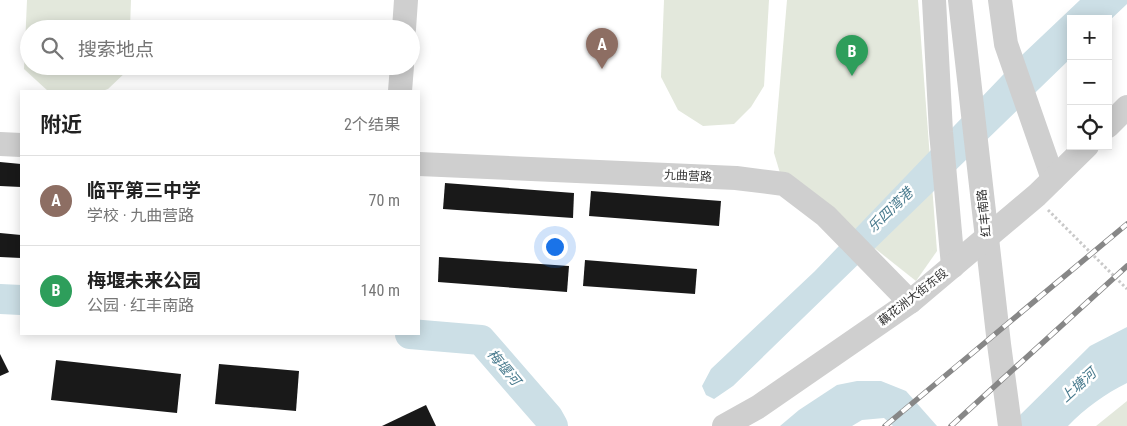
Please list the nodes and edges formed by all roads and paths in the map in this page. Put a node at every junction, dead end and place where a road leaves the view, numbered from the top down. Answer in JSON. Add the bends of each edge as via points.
{"nodes":[{"id":1,"x":406,"y":0,"type":"edge"},
{"id":2,"x":934,"y":0,"type":"edge"},
{"id":3,"x":960,"y":0,"type":"edge"},
{"id":4,"x":1000,"y":0,"type":"edge"},
{"id":5,"x":405,"y":20,"type":"edge"},
{"id":6,"x":401,"y":75,"type":"edge"},
{"id":7,"x":400,"y":90,"type":"edge"},
{"id":8,"x":1127,"y":108,"type":"edge"},
{"id":9,"x":1112,"y":122,"type":"edge"},
{"id":10,"x":0,"y":144,"type":"edge"},
{"id":11,"x":20,"y":145,"type":"edge"},
{"id":12,"x":1083,"y":150,"type":"edge"},
{"id":13,"x":420,"y":164,"type":"edge"},
{"id":14,"x":1045,"y":187,"type":"junction"},
{"id":15,"x":953,"y":266,"type":"junction"},
{"id":16,"x":1127,"y":289,"type":"edge"},
{"id":17,"x":910,"y":302,"type":"junction"},
{"id":18,"x":724,"y":426,"type":"edge"},
{"id":19,"x":1010,"y":426,"type":"edge"}],
"edges":[{"from":1,"to":5,"type":"street"},
{"from":2,"to":15,"type":"street"},
{"from":3,"to":19,"type":"street","name":"红丰南路"},
{"from":4,"to":14,"type":"street","via":[[1006,44],[1038,136]]},
{"from":6,"to":7,"type":"street"},
{"from":8,"to":9,"type":"street"},
{"from":10,"to":11,"type":"street"},
{"from":12,"to":14,"type":"street","name":"藕花洲大街东段"},
{"from":13,"to":17,"type":"street","name":"九曲营路","via":[[736,178],[784,184],[826,216]]},
{"from":14,"to":15,"type":"street","name":"藕花洲大街东段"},
{"from":14,"to":16,"type":"path","via":[[1050,213]]},
{"from":15,"to":17,"type":"street","name":"藕花洲大街东段"},
{"from":17,"to":18,"type":"street","name":"藕花洲大街东段","via":[[758,407]]}]}
